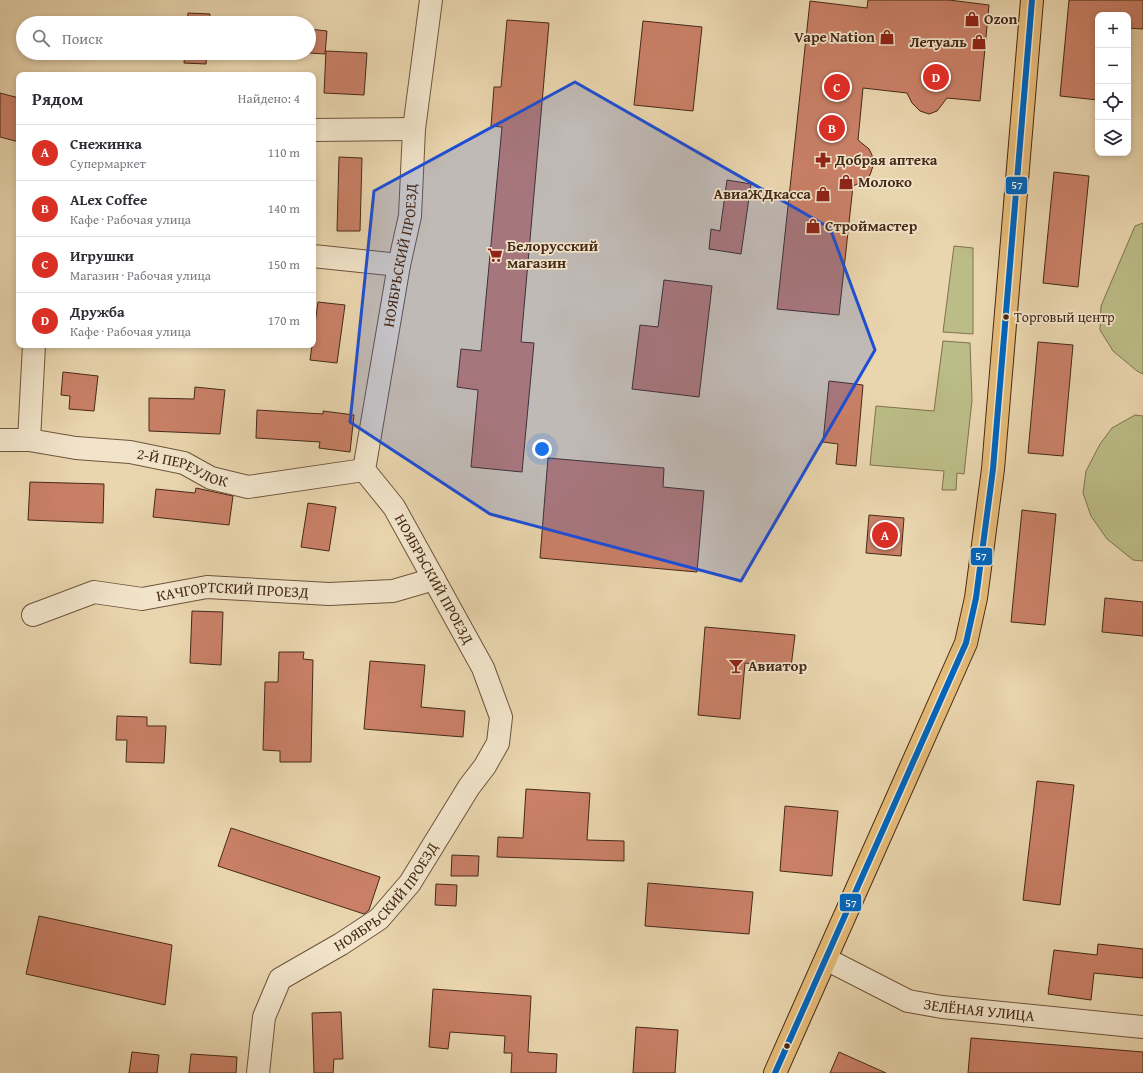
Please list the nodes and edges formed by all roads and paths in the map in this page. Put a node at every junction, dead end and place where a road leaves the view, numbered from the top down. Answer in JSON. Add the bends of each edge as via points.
{"nodes":[{"id":1,"x":431,"y":0,"type":"edge"},
{"id":2,"x":1032,"y":0,"type":"edge"},
{"id":3,"x":414,"y":129,"type":"junction"},
{"id":4,"x":316,"y":130,"type":"edge"},
{"id":5,"x":316,"y":256,"type":"edge"},
{"id":6,"x":399,"y":266,"type":"junction"},
{"id":7,"x":34,"y":348,"type":"edge"},
{"id":8,"x":0,"y":440,"type":"edge"},
{"id":9,"x":29,"y":440,"type":"junction"},
{"id":10,"x":364,"y":470,"type":"junction"},
{"id":11,"x":434,"y":579,"type":"junction"},
{"id":12,"x":33,"y":615,"type":"dead end"},
{"id":13,"x":826,"y":959,"type":"junction"},
{"id":14,"x":1143,"y":1027,"type":"edge"},
{"id":15,"x":258,"y":1073,"type":"edge"},
{"id":16,"x":775,"y":1073,"type":"edge"}],
"edges":[{"from":1,"to":3,"type":"street","name":"НОЯБРЬСКИЙ ПРОЕЗД"},
{"from":2,"to":13,"type":"main road","via":[[993,469],[976,598],[966,643]]},
{"from":3,"to":4,"type":"street"},
{"from":3,"to":6,"type":"street","name":"НОЯБРЬСКИЙ ПРОЕЗД","via":[[410,216]]},
{"from":5,"to":6,"type":"street"},
{"from":6,"to":10,"type":"street","name":"НОЯБРЬСКИЙ ПРОЕЗД"},
{"from":7,"to":9,"type":"street"},
{"from":8,"to":9,"type":"street","name":"2-Й ПЕРЕУЛОК"},
{"from":9,"to":10,"type":"street","name":"2-Й ПЕРЕУЛОК","via":[[76,448],[130,452],[184,464],[211,478],[248,487]]},
{"from":10,"to":11,"type":"street","name":"НОЯБРЬСКИЙ ПРОЕЗД","via":[[394,507]]},
{"from":11,"to":12,"type":"street","name":"КАЧГОРТСКИЙ ПРОЕЗД","via":[[393,591],[329,594],[207,587],[142,599],[94,592]]},
{"from":11,"to":15,"type":"street","name":"НОЯБРЬСКИЙ ПРОЕЗД","via":[[483,668],[501,717],[498,743],[410,883],[380,919],[280,979],[264,1017]]},
{"from":13,"to":14,"type":"street","name":"ЗЕЛЁНАЯ УЛИЦА","via":[[908,1001],[942,1007]]},
{"from":13,"to":16,"type":"main road"}]}
